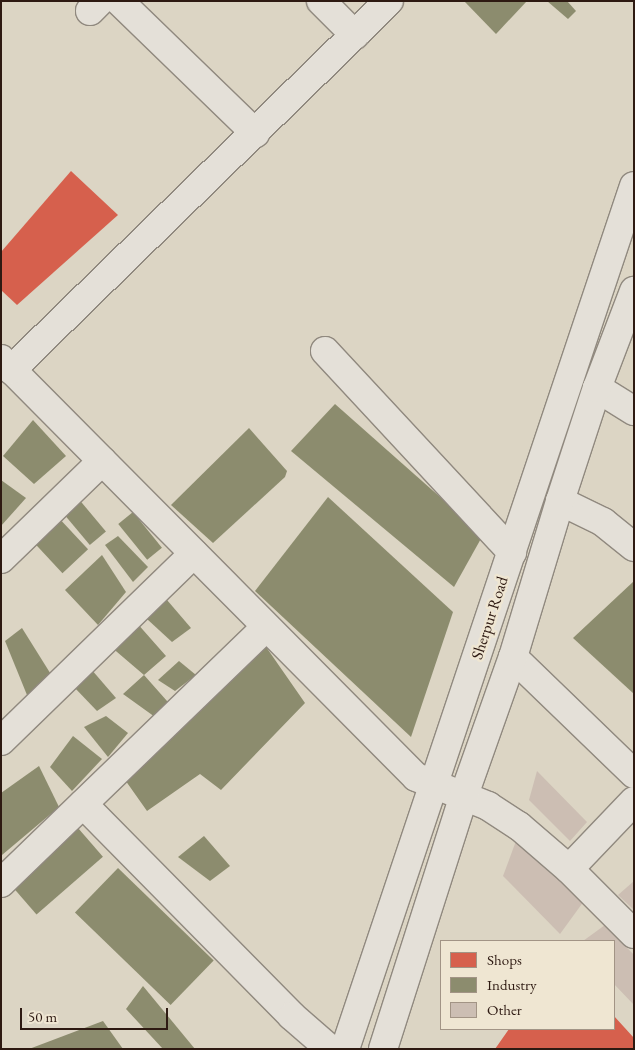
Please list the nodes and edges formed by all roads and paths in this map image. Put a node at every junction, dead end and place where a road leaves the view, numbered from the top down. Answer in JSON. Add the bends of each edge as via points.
{"nodes":[{"id":1,"x":119,"y":1,"type":"edge"},
{"id":2,"x":322,"y":1,"type":"edge"},
{"id":3,"x":389,"y":1,"type":"edge"},
{"id":4,"x":355,"y":35,"type":"junction"},
{"id":5,"x":255,"y":133,"type":"junction"},
{"id":6,"x":634,"y":186,"type":"edge"},
{"id":7,"x":634,"y":291,"type":"edge"},
{"id":8,"x":325,"y":350,"type":"dead end"},
{"id":9,"x":6,"y":364,"type":"edge"},
{"id":10,"x":597,"y":388,"type":"junction"},
{"id":11,"x":634,"y":412,"type":"edge"},
{"id":12,"x":102,"y":461,"type":"junction"},
{"id":13,"x":560,"y":501,"type":"junction"},
{"id":14,"x":634,"y":546,"type":"edge"},
{"id":15,"x":512,"y":552,"type":"junction"},
{"id":16,"x":194,"y":553,"type":"junction"},
{"id":17,"x":1,"y":559,"type":"edge"},
{"id":18,"x":266,"y":626,"type":"junction"},
{"id":19,"x":512,"y":657,"type":"junction"},
{"id":20,"x":1,"y":741,"type":"edge"},
{"id":21,"x":634,"y":774,"type":"edge"},
{"id":22,"x":434,"y":784,"type":"junction"},
{"id":23,"x":464,"y":795,"type":"junction"},
{"id":24,"x":634,"y":801,"type":"edge"},
{"id":25,"x":83,"y":804,"type":"junction"},
{"id":26,"x":569,"y":869,"type":"junction"},
{"id":27,"x":1,"y":883,"type":"edge"},
{"id":28,"x":634,"y":934,"type":"edge"},
{"id":29,"x":348,"y":1039,"type":"edge"},
{"id":30,"x":384,"y":1044,"type":"edge"},
{"id":31,"x":330,"y":1049,"type":"edge"}],
"edges":[{"from":1,"to":5,"type":"street"},
{"from":2,"to":4,"type":"street"},
{"from":3,"to":4,"type":"street"},
{"from":4,"to":5,"type":"street"},
{"from":5,"to":9,"type":"street"},
{"from":6,"to":15,"type":"street","name":"Sherpur Road"},
{"from":7,"to":10,"type":"street","name":"Sherpur Road"},
{"from":8,"to":15,"type":"street"},
{"from":9,"to":12,"type":"street"},
{"from":10,"to":11,"type":"street"},
{"from":10,"to":13,"type":"street","name":"Sherpur Road"},
{"from":12,"to":16,"type":"street"},
{"from":12,"to":17,"type":"street"},
{"from":13,"to":14,"type":"street","via":[[603,522]]},
{"from":13,"to":19,"type":"street","name":"Sherpur Road"},
{"from":15,"to":22,"type":"street","name":"Sherpur Road"},
{"from":16,"to":18,"type":"street"},
{"from":16,"to":20,"type":"street"},
{"from":18,"to":22,"type":"street","via":[[416,778]]},
{"from":18,"to":25,"type":"street"},
{"from":19,"to":21,"type":"street"},
{"from":19,"to":23,"type":"street","name":"Sherpur Road"},
{"from":22,"to":23,"type":"street"},
{"from":22,"to":29,"type":"street","name":"Sherpur Road"},
{"from":23,"to":26,"type":"street","via":[[519,826]]},
{"from":23,"to":30,"type":"street","name":"Sherpur Road"},
{"from":24,"to":26,"type":"street"},
{"from":25,"to":27,"type":"street"},
{"from":25,"to":31,"type":"street","via":[[292,1016]]},
{"from":26,"to":28,"type":"street"},
{"from":29,"to":30,"type":"street"}]}
